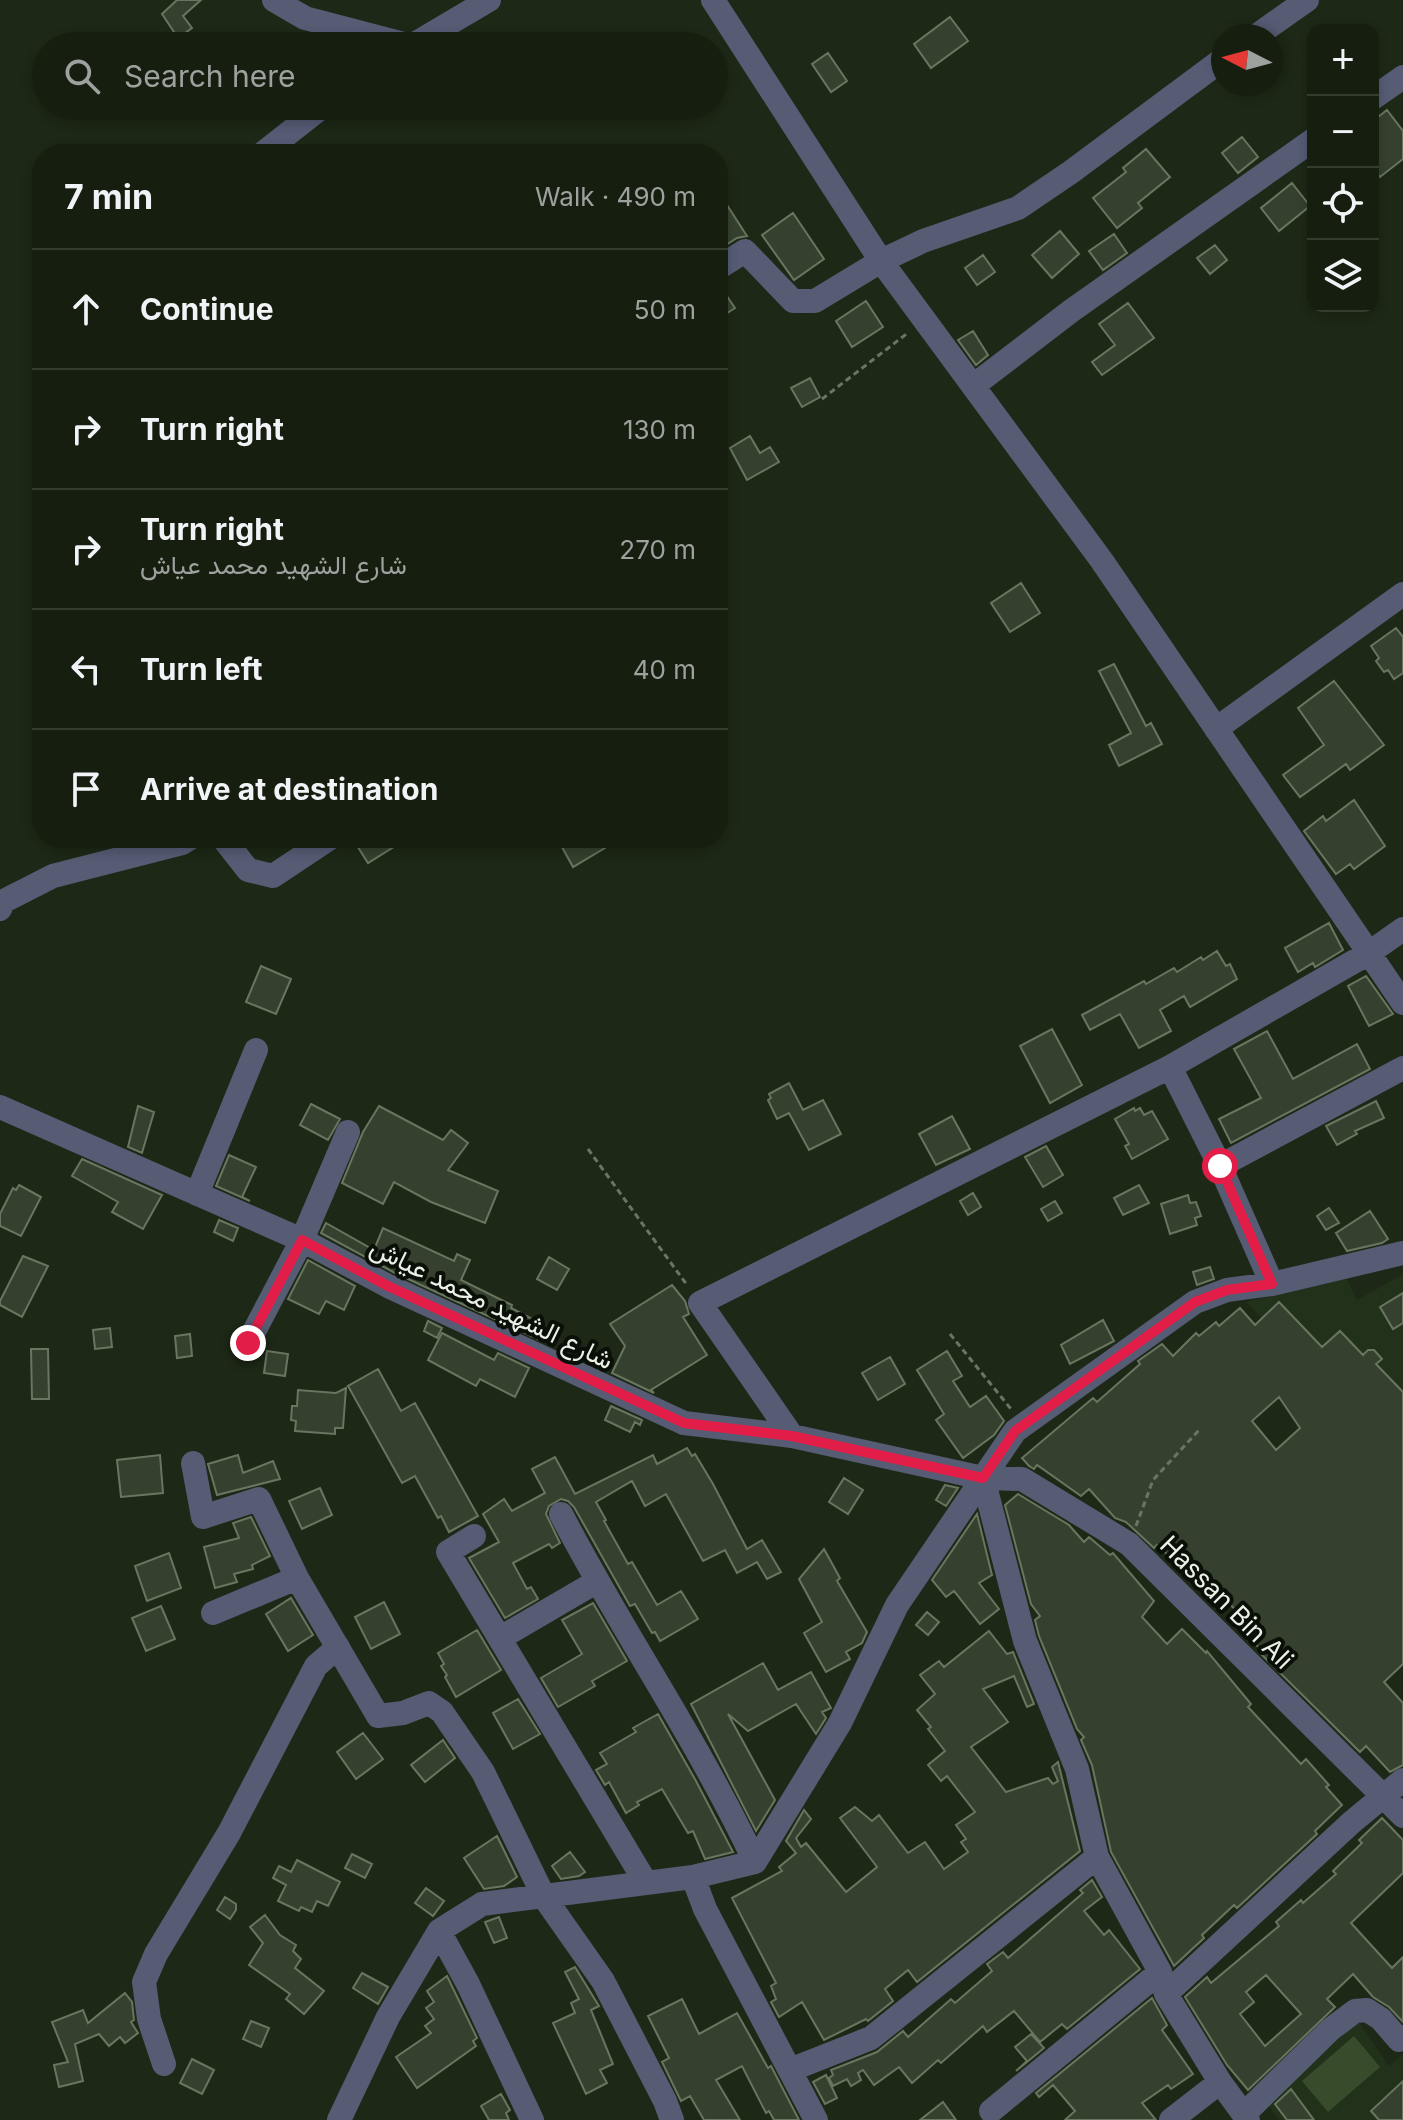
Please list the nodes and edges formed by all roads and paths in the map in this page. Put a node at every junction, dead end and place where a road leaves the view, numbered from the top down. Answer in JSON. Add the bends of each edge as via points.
{"nodes":[{"id":1,"x":274,"y":0,"type":"edge"},
{"id":2,"x":489,"y":0,"type":"edge"},
{"id":3,"x":692,"y":0,"type":"edge"},
{"id":4,"x":1307,"y":0,"type":"edge"},
{"id":5,"x":715,"y":4,"type":"edge"},
{"id":6,"x":1273,"y":24,"type":"edge"},
{"id":7,"x":358,"y":32,"type":"edge"},
{"id":8,"x":435,"y":32,"type":"edge"},
{"id":9,"x":1211,"y":68,"type":"edge"},
{"id":10,"x":1403,"y":77,"type":"edge"},
{"id":11,"x":1376,"y":96,"type":"edge"},
{"id":12,"x":305,"y":120,"type":"edge"},
{"id":13,"x":275,"y":144,"type":"edge"},
{"id":14,"x":1307,"y":144,"type":"edge"},
{"id":15,"x":881,"y":261,"type":"junction"},
{"id":16,"x":728,"y":262,"type":"edge"},
{"id":17,"x":924,"y":320,"type":"junction"},
{"id":18,"x":973,"y":386,"type":"junction"},
{"id":19,"x":822,"y":399,"type":"dead end"},
{"id":20,"x":1403,"y":594,"type":"edge"},
{"id":21,"x":1216,"y":729,"type":"junction"},
{"id":22,"x":162,"y":848,"type":"edge"},
{"id":23,"x":231,"y":848,"type":"edge"},
{"id":24,"x":315,"y":848,"type":"edge"},
{"id":25,"x":0,"y":909,"type":"edge"},
{"id":26,"x":1403,"y":929,"type":"edge"},
{"id":27,"x":1369,"y":953,"type":"junction"},
{"id":28,"x":1403,"y":1003,"type":"edge"},
{"id":29,"x":256,"y":1050,"type":"dead end"},
{"id":30,"x":1170,"y":1067,"type":"junction"},
{"id":31,"x":1403,"y":1068,"type":"edge"},
{"id":32,"x":0,"y":1107,"type":"edge"},
{"id":33,"x":348,"y":1132,"type":"dead end"},
{"id":34,"x":588,"y":1149,"type":"dead end"},
{"id":35,"x":1220,"y":1166,"type":"junction"},
{"id":36,"x":197,"y":1194,"type":"junction"},
{"id":37,"x":302,"y":1240,"type":"junction"},
{"id":38,"x":1403,"y":1253,"type":"edge"},
{"id":39,"x":1272,"y":1284,"type":"junction"},
{"id":40,"x":700,"y":1303,"type":"junction"},
{"id":41,"x":950,"y":1334,"type":"dead end"},
{"id":42,"x":248,"y":1343,"type":"dead end"},
{"id":43,"x":1025,"y":1424,"type":"junction"},
{"id":44,"x":1200,"y":1429,"type":"dead end"},
{"id":45,"x":792,"y":1436,"type":"junction"},
{"id":46,"x":193,"y":1463,"type":"dead end"},
{"id":47,"x":983,"y":1478,"type":"junction"},
{"id":48,"x":561,"y":1514,"type":"dead end"},
{"id":49,"x":474,"y":1536,"type":"dead end"},
{"id":50,"x":1129,"y":1544,"type":"junction"},
{"id":51,"x":297,"y":1578,"type":"junction"},
{"id":52,"x":596,"y":1582,"type":"junction"},
{"id":53,"x":213,"y":1613,"type":"dead end"},
{"id":54,"x":500,"y":1638,"type":"junction"},
{"id":55,"x":338,"y":1647,"type":"junction"},
{"id":56,"x":1403,"y":1780,"type":"edge"},
{"id":57,"x":1384,"y":1796,"type":"junction"},
{"id":58,"x":1403,"y":1816,"type":"edge"},
{"id":59,"x":1097,"y":1857,"type":"junction"},
{"id":60,"x":755,"y":1862,"type":"junction"},
{"id":61,"x":693,"y":1877,"type":"junction"},
{"id":62,"x":646,"y":1883,"type":"junction"},
{"id":63,"x":544,"y":1897,"type":"junction"},
{"id":64,"x":439,"y":1931,"type":"junction"},
{"id":65,"x":1163,"y":1983,"type":"junction"},
{"id":66,"x":1403,"y":2037,"type":"edge"},
{"id":67,"x":164,"y":2064,"type":"dead end"},
{"id":68,"x":790,"y":2070,"type":"junction"},
{"id":69,"x":1220,"y":2082,"type":"junction"},
{"id":70,"x":991,"y":2111,"type":"dead end"},
{"id":71,"x":1246,"y":2117,"type":"edge"},
{"id":72,"x":339,"y":2120,"type":"edge"},
{"id":73,"x":532,"y":2120,"type":"edge"},
{"id":74,"x":672,"y":2120,"type":"edge"},
{"id":75,"x":816,"y":2120,"type":"edge"},
{"id":76,"x":1171,"y":2120,"type":"edge"}],
"edges":[{"from":1,"to":7,"type":"street","via":[[305,18]]},
{"from":2,"to":8,"type":"street"},
{"from":3,"to":5,"type":"street"},
{"from":4,"to":6,"type":"street"},
{"from":5,"to":15,"type":"street"},
{"from":9,"to":15,"type":"street","via":[[1018,208]]},
{"from":10,"to":11,"type":"street"},
{"from":12,"to":13,"type":"street"},
{"from":14,"to":18,"type":"street"},
{"from":15,"to":16,"type":"street","via":[[815,301],[793,301],[745,251]]},
{"from":15,"to":17,"type":"street"},
{"from":17,"to":18,"type":"street"},
{"from":17,"to":19,"type":"path"},
{"from":18,"to":21,"type":"street","via":[[1102,561]]},
{"from":20,"to":21,"type":"street"},
{"from":21,"to":27,"type":"street"},
{"from":22,"to":25,"type":"street","via":[[53,876],[4,901]]},
{"from":23,"to":24,"type":"street","via":[[248,870],[273,876]]},
{"from":26,"to":27,"type":"street"},
{"from":27,"to":28,"type":"street"},
{"from":27,"to":30,"type":"street"},
{"from":29,"to":36,"type":"street"},
{"from":30,"to":35,"type":"street"},
{"from":30,"to":40,"type":"street"},
{"from":31,"to":35,"type":"street"},
{"from":32,"to":36,"type":"street","name":"شارع الشهيد محمد عياش"},
{"from":33,"to":37,"type":"street"},
{"from":34,"to":40,"type":"path"},
{"from":35,"to":39,"type":"street"},
{"from":36,"to":37,"type":"street","name":"شارع الشهيد محمد عياش"},
{"from":37,"to":42,"type":"street"},
{"from":37,"to":45,"type":"street","name":"شارع الشهيد محمد عياش","via":[[388,1286],[684,1423]]},
{"from":38,"to":39,"type":"street"},
{"from":39,"to":43,"type":"street","via":[[1227,1290],[1195,1302]]},
{"from":40,"to":45,"type":"street"},
{"from":41,"to":43,"type":"path"},
{"from":43,"to":47,"type":"street"},
{"from":44,"to":50,"type":"path","via":[[1153,1480]]},
{"from":45,"to":47,"type":"street","name":"شارع الشهيد محمد عياش"},
{"from":46,"to":51,"type":"street","via":[[203,1517],[259,1499]]},
{"from":47,"to":50,"type":"street","name":"Hassan Bin Ali","via":[[1022,1479]]},
{"from":47,"to":59,"type":"street","via":[[1025,1641],[1077,1769]]},
{"from":47,"to":60,"type":"street","via":[[897,1605],[840,1723]]},
{"from":48,"to":52,"type":"street"},
{"from":49,"to":54,"type":"street","via":[[448,1552]]},
{"from":50,"to":57,"type":"street","name":"Hassan Bin Ali"},
{"from":51,"to":53,"type":"street"},
{"from":51,"to":55,"type":"street"},
{"from":52,"to":54,"type":"street"},
{"from":52,"to":60,"type":"street"},
{"from":54,"to":62,"type":"street"},
{"from":55,"to":63,"type":"street","via":[[378,1716],[429,1703],[442,1712],[483,1772]]},
{"from":55,"to":67,"type":"street","via":[[316,1666],[144,1982]]},
{"from":56,"to":57,"type":"street"},
{"from":57,"to":58,"type":"street","name":"Hassan Bin Ali"},
{"from":57,"to":65,"type":"street"},
{"from":59,"to":65,"type":"street"},
{"from":59,"to":68,"type":"street","via":[[871,2038]]},
{"from":60,"to":61,"type":"street"},
{"from":61,"to":62,"type":"street"},
{"from":61,"to":68,"type":"street"},
{"from":62,"to":63,"type":"street"},
{"from":63,"to":64,"type":"street","via":[[482,1904]]},
{"from":63,"to":74,"type":"street","via":[[603,1981]]},
{"from":64,"to":72,"type":"street","via":[[388,2017]]},
{"from":64,"to":73,"type":"street"},
{"from":65,"to":69,"type":"street"},
{"from":65,"to":70,"type":"street"},
{"from":66,"to":71,"type":"street","via":[[1399,2040],[1367,2010],[1355,2011]]},
{"from":68,"to":75,"type":"street"},
{"from":69,"to":71,"type":"street"},
{"from":69,"to":76,"type":"street"}]}
